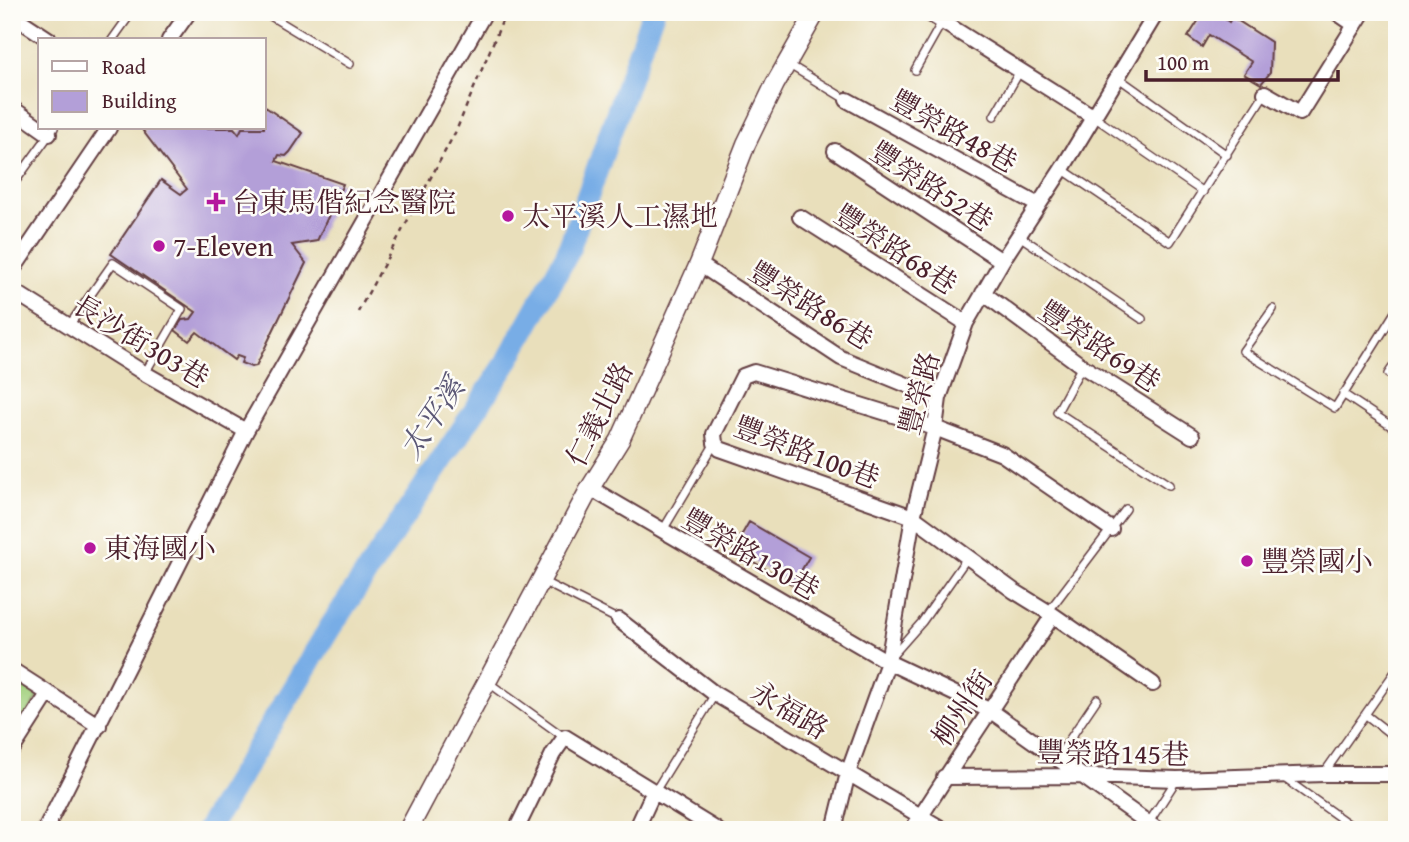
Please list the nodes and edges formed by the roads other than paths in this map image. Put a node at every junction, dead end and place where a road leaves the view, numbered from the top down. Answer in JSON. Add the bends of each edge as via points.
{"nodes":[{"id":1,"x":132,"y":12,"type":"edge"},
{"id":2,"x":188,"y":12,"type":"edge"},
{"id":3,"x":264,"y":12,"type":"edge"},
{"id":4,"x":485,"y":12,"type":"edge"},
{"id":5,"x":816,"y":12,"type":"edge"},
{"id":6,"x":927,"y":12,"type":"edge"},
{"id":7,"x":1157,"y":12,"type":"edge"},
{"id":8,"x":1336,"y":12,"type":"edge"},
{"id":9,"x":12,"y":15,"type":"edge"},
{"id":10,"x":1359,"y":19,"type":"edge"},
{"id":11,"x":942,"y":22,"type":"junction"},
{"id":12,"x":47,"y":38,"type":"edge"},
{"id":13,"x":114,"y":38,"type":"edge"},
{"id":14,"x":170,"y":38,"type":"edge"},
{"id":15,"x":787,"y":63,"type":"junction"},
{"id":16,"x":350,"y":64,"type":"dead end"},
{"id":17,"x":915,"y":71,"type":"dead end"},
{"id":18,"x":1020,"y":71,"type":"junction"},
{"id":19,"x":1117,"y":78,"type":"junction"},
{"id":20,"x":1265,"y":93,"type":"joint"},
{"id":21,"x":847,"y":100,"type":"joint"},
{"id":22,"x":12,"y":108,"type":"edge"},
{"id":23,"x":994,"y":116,"type":"dead end"},
{"id":24,"x":1094,"y":117,"type":"junction"},
{"id":25,"x":38,"y":123,"type":"edge"},
{"id":26,"x":108,"y":130,"type":"edge"},
{"id":27,"x":51,"y":131,"type":"edge"},
{"id":28,"x":835,"y":151,"type":"dead end"},
{"id":29,"x":1227,"y":155,"type":"junction"},
{"id":30,"x":1062,"y":169,"type":"junction"},
{"id":31,"x":12,"y":186,"type":"edge"},
{"id":32,"x":1203,"y":192,"type":"junction"},
{"id":33,"x":1038,"y":205,"type":"junction"},
{"id":34,"x":800,"y":217,"type":"dead end"},
{"id":35,"x":1018,"y":235,"type":"junction"},
{"id":36,"x":1002,"y":261,"type":"junction"},
{"id":37,"x":699,"y":264,"type":"junction"},
{"id":38,"x":12,"y":271,"type":"edge"},
{"id":39,"x":12,"y":290,"type":"edge"},
{"id":40,"x":983,"y":293,"type":"junction"},
{"id":41,"x":1273,"y":309,"type":"dead end"},
{"id":42,"x":1397,"y":309,"type":"edge"},
{"id":43,"x":1142,"y":319,"type":"dead end"},
{"id":44,"x":966,"y":323,"type":"junction"},
{"id":45,"x":68,"y":327,"type":"junction"},
{"id":46,"x":1397,"y":361,"type":"edge"},
{"id":47,"x":1082,"y":366,"type":"junction"},
{"id":48,"x":144,"y":373,"type":"junction"},
{"id":49,"x":1388,"y":374,"type":"dead end"},
{"id":50,"x":1343,"y":394,"type":"junction"},
{"id":51,"x":939,"y":398,"type":"junction"},
{"id":52,"x":935,"y":428,"type":"junction"},
{"id":53,"x":1397,"y":430,"type":"edge"},
{"id":54,"x":246,"y":431,"type":"junction"},
{"id":55,"x":1192,"y":436,"type":"dead end"},
{"id":56,"x":715,"y":443,"type":"junction"},
{"id":57,"x":1169,"y":485,"type":"dead end"},
{"id":58,"x":590,"y":488,"type":"junction"},
{"id":59,"x":1126,"y":509,"type":"dead end"},
{"id":60,"x":913,"y":517,"type":"junction"},
{"id":61,"x":1111,"y":529,"type":"junction"},
{"id":62,"x":662,"y":530,"type":"junction"},
{"id":63,"x":967,"y":558,"type":"junction"},
{"id":64,"x":541,"y":580,"type":"junction"},
{"id":65,"x":1050,"y":613,"type":"junction"},
{"id":66,"x":619,"y":620,"type":"joint"},
{"id":67,"x":888,"y":662,"type":"junction"},
{"id":68,"x":1397,"y":669,"type":"edge"},
{"id":69,"x":12,"y":670,"type":"edge"},
{"id":70,"x":487,"y":682,"type":"junction"},
{"id":71,"x":1153,"y":684,"type":"dead end"},
{"id":72,"x":48,"y":694,"type":"junction"},
{"id":73,"x":715,"y":694,"type":"junction"},
{"id":74,"x":1097,"y":699,"type":"dead end"},
{"id":75,"x":990,"y":711,"type":"junction"},
{"id":76,"x":1366,"y":715,"type":"junction"},
{"id":77,"x":99,"y":726,"type":"junction"},
{"id":78,"x":565,"y":737,"type":"junction"},
{"id":79,"x":1397,"y":739,"type":"edge"},
{"id":80,"x":12,"y":750,"type":"edge"},
{"id":81,"x":1057,"y":758,"type":"junction"},
{"id":82,"x":848,"y":773,"type":"junction"},
{"id":83,"x":1324,"y":774,"type":"junction"},
{"id":84,"x":1397,"y":774,"type":"edge"},
{"id":85,"x":1281,"y":775,"type":"junction"},
{"id":86,"x":1084,"y":776,"type":"junction"},
{"id":87,"x":944,"y":777,"type":"junction"},
{"id":88,"x":1177,"y":779,"type":"junction"},
{"id":89,"x":653,"y":793,"type":"junction"},
{"id":90,"x":921,"y":816,"type":"junction"},
{"id":91,"x":1150,"y":827,"type":"edge"},
{"id":92,"x":45,"y":830,"type":"edge"},
{"id":93,"x":408,"y":830,"type":"edge"},
{"id":94,"x":516,"y":830,"type":"edge"},
{"id":95,"x":636,"y":830,"type":"edge"},
{"id":96,"x":717,"y":830,"type":"edge"},
{"id":97,"x":834,"y":830,"type":"edge"},
{"id":98,"x":912,"y":830,"type":"edge"},
{"id":99,"x":944,"y":830,"type":"edge"},
{"id":100,"x":1357,"y":830,"type":"edge"}],
"edges":[{"from":1,"to":13,"type":"lane"},
{"from":2,"to":14,"type":"street"},
{"from":3,"to":16,"type":"lane"},
{"from":4,"to":54,"type":"street"},
{"from":5,"to":15,"type":"street","name":"仁義北路"},
{"from":6,"to":11,"type":"street"},
{"from":7,"to":19,"type":"street","name":"豐榮路"},
{"from":8,"to":10,"type":"street"},
{"from":9,"to":12,"type":"street"},
{"from":10,"to":20,"type":"street","via":[[1300,113]]},
{"from":11,"to":17,"type":"lane"},
{"from":11,"to":18,"type":"street"},
{"from":15,"to":21,"type":"lane"},
{"from":15,"to":37,"type":"street","name":"仁義北路","via":[[746,144]]},
{"from":18,"to":23,"type":"lane"},
{"from":18,"to":24,"type":"street"},
{"from":19,"to":24,"type":"street","name":"豐榮路"},
{"from":19,"to":29,"type":"lane"},
{"from":20,"to":29,"type":"lane"},
{"from":21,"to":33,"type":"street","name":"豐榮路48巷"},
{"from":22,"to":25,"type":"street"},
{"from":24,"to":30,"type":"street","name":"豐榮路"},
{"from":24,"to":32,"type":"lane"},
{"from":26,"to":38,"type":"street"},
{"from":27,"to":31,"type":"lane"},
{"from":28,"to":36,"type":"street","name":"豐榮路52巷"},
{"from":29,"to":32,"type":"lane"},
{"from":30,"to":32,"type":"lane","via":[[1170,242]]},
{"from":30,"to":33,"type":"street","name":"豐榮路"},
{"from":33,"to":35,"type":"street","name":"豐榮路"},
{"from":34,"to":44,"type":"street","name":"豐榮路68巷"},
{"from":35,"to":36,"type":"street","name":"豐榮路"},
{"from":35,"to":43,"type":"lane"},
{"from":36,"to":40,"type":"street","name":"豐榮路"},
{"from":37,"to":51,"type":"street","name":"豐榮路86巷","via":[[841,358]]},
{"from":37,"to":58,"type":"street","name":"仁義北路","via":[[620,440]]},
{"from":39,"to":45,"type":"street","name":"長沙街303巷"},
{"from":40,"to":44,"type":"street","name":"豐榮路"},
{"from":40,"to":47,"type":"street","name":"豐榮路69巷"},
{"from":41,"to":50,"type":"lane","via":[[1243,351],[1335,408]]},
{"from":42,"to":50,"type":"lane"},
{"from":44,"to":51,"type":"street","name":"豐榮路"},
{"from":45,"to":48,"type":"street","name":"長沙街303巷"},
{"from":45,"to":48,"type":"lane","via":[[113,263],[183,309]]},
{"from":46,"to":49,"type":"lane"},
{"from":47,"to":55,"type":"street","name":"豐榮路69巷"},
{"from":47,"to":57,"type":"lane","via":[[1057,412]]},
{"from":48,"to":54,"type":"street","name":"長沙街303巷"},
{"from":50,"to":53,"type":"lane"},
{"from":51,"to":52,"type":"street","name":"豐榮路"},
{"from":52,"to":56,"type":"street","name":"豐榮路100巷","via":[[754,372],[743,376]]},
{"from":52,"to":60,"type":"street","name":"豐榮路"},
{"from":52,"to":61,"type":"street","via":[[1002,454]]},
{"from":54,"to":77,"type":"street"},
{"from":56,"to":60,"type":"street","name":"豐榮路100巷","via":[[720,449]]},
{"from":56,"to":62,"type":"lane"},
{"from":58,"to":62,"type":"street","name":"豐榮路130巷"},
{"from":58,"to":64,"type":"street","name":"仁義北路"},
{"from":59,"to":61,"type":"lane"},
{"from":60,"to":63,"type":"street","name":"豐榮路100巷"},
{"from":60,"to":67,"type":"street","name":"豐榮路"},
{"from":61,"to":65,"type":"lane"},
{"from":62,"to":67,"type":"street","name":"豐榮路130巷"},
{"from":63,"to":65,"type":"street","name":"豐榮路100巷"},
{"from":63,"to":67,"type":"lane"},
{"from":64,"to":66,"type":"lane"},
{"from":64,"to":70,"type":"street","name":"仁義北路"},
{"from":65,"to":71,"type":"street","name":"豐榮路100巷"},
{"from":65,"to":75,"type":"street","name":"柳州街"},
{"from":66,"to":73,"type":"street","name":"永福路"},
{"from":67,"to":75,"type":"street","name":"豐榮路130巷"},
{"from":67,"to":82,"type":"street","name":"豐榮路"},
{"from":68,"to":76,"type":"lane"},
{"from":69,"to":72,"type":"street"},
{"from":70,"to":78,"type":"lane"},
{"from":70,"to":93,"type":"street","name":"仁義北路"},
{"from":72,"to":77,"type":"street"},
{"from":72,"to":80,"type":"street"},
{"from":73,"to":82,"type":"street","name":"永福路"},
{"from":73,"to":89,"type":"lane"},
{"from":74,"to":81,"type":"lane"},
{"from":75,"to":81,"type":"street","name":"豐榮路130巷"},
{"from":75,"to":87,"type":"street","name":"柳州街"},
{"from":76,"to":79,"type":"lane"},
{"from":76,"to":83,"type":"lane"},
{"from":77,"to":92,"type":"street"},
{"from":78,"to":89,"type":"street"},
{"from":78,"to":94,"type":"street"},
{"from":81,"to":86,"type":"street","name":"豐榮路130巷"},
{"from":82,"to":90,"type":"street","name":"永福路"},
{"from":82,"to":97,"type":"street","name":"豐榮路"},
{"from":83,"to":84,"type":"street","name":"豐榮路145巷"},
{"from":83,"to":85,"type":"street","name":"豐榮路145巷"},
{"from":85,"to":88,"type":"street","name":"豐榮路145巷"},
{"from":85,"to":100,"type":"lane"},
{"from":86,"to":87,"type":"street","name":"豐榮路145巷"},
{"from":86,"to":88,"type":"street","name":"豐榮路145巷"},
{"from":86,"to":91,"type":"street","name":"豐榮路130巷"},
{"from":87,"to":90,"type":"street","name":"柳州街"},
{"from":88,"to":91,"type":"lane"},
{"from":89,"to":95,"type":"street"},
{"from":89,"to":96,"type":"street"},
{"from":90,"to":98,"type":"street","name":"柳州街"},
{"from":90,"to":99,"type":"street","name":"永福路"}]}
